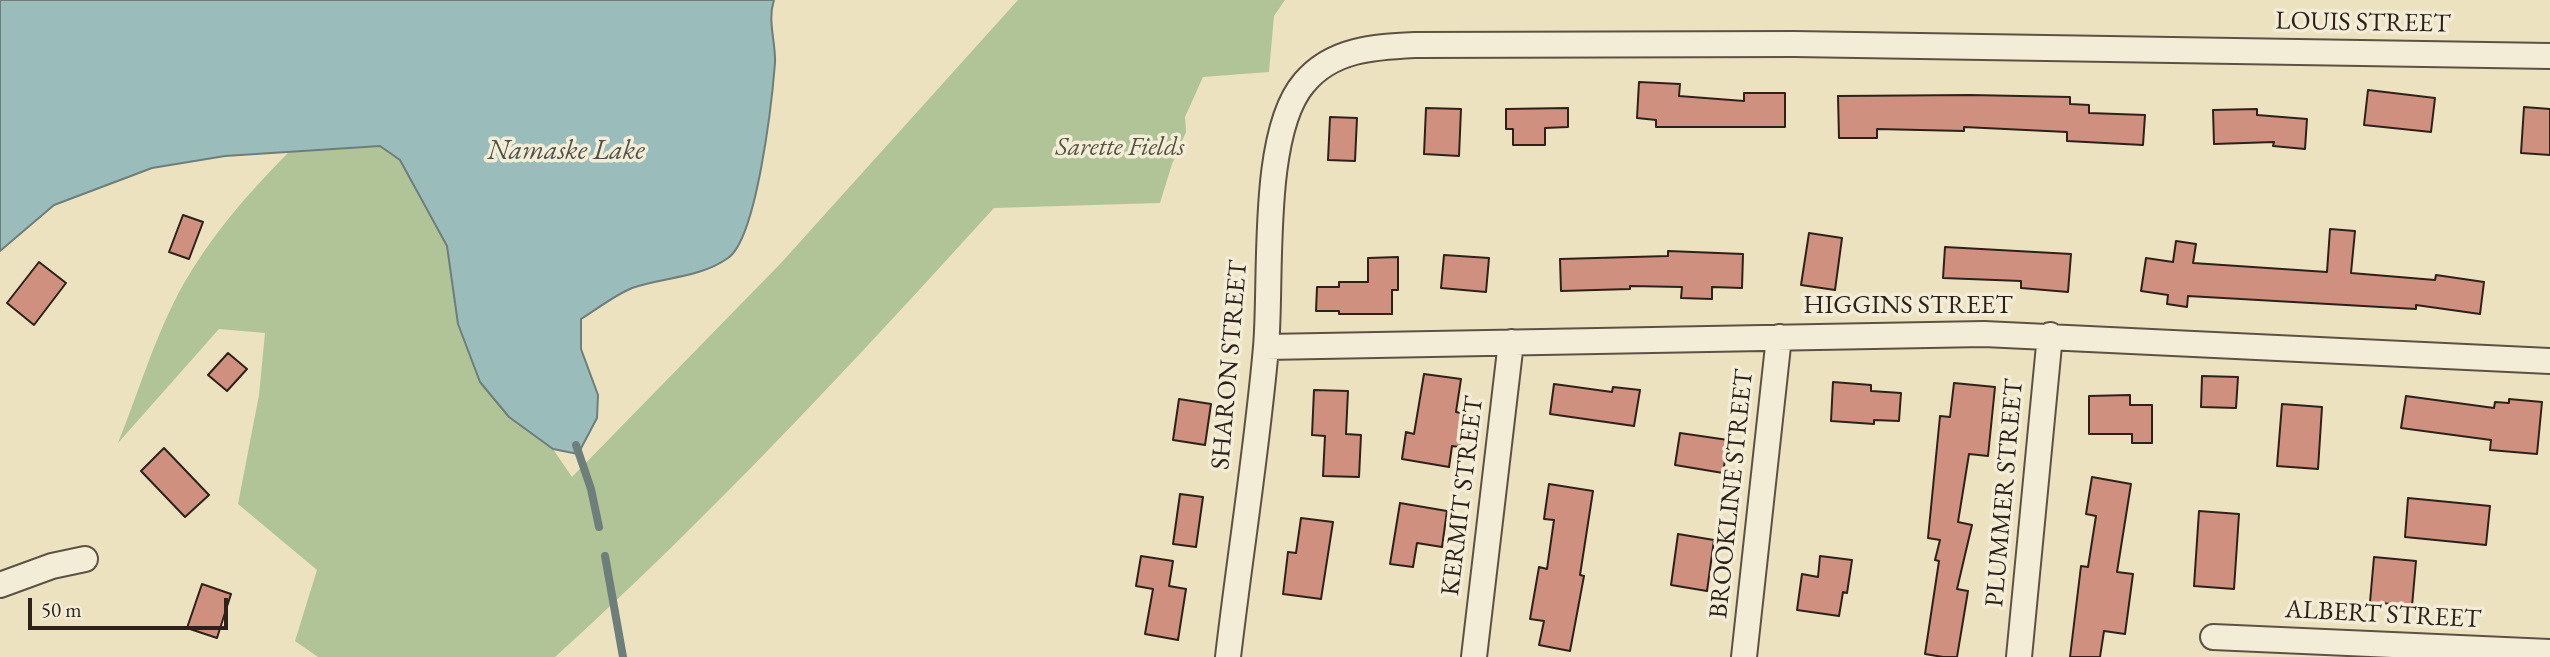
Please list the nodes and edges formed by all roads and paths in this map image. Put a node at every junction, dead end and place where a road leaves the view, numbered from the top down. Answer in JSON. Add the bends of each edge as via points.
{"nodes":[{"id":1,"x":2550,"y":56,"type":"edge"},
{"id":2,"x":1303,"y":83,"type":"joint"},
{"id":3,"x":2050,"y":335,"type":"junction"},
{"id":4,"x":1779,"y":337,"type":"junction"},
{"id":5,"x":1511,"y":342,"type":"junction"},
{"id":6,"x":1266,"y":347,"type":"junction"},
{"id":7,"x":2550,"y":360,"type":"edge"},
{"id":8,"x":85,"y":559,"type":"dead end"},
{"id":9,"x":0,"y":585,"type":"edge"},
{"id":10,"x":2213,"y":637,"type":"dead end"},
{"id":11,"x":2550,"y":652,"type":"edge"},
{"id":12,"x":1227,"y":657,"type":"edge"},
{"id":13,"x":1474,"y":657,"type":"edge"},
{"id":14,"x":1744,"y":657,"type":"edge"},
{"id":15,"x":2019,"y":657,"type":"edge"}],
"edges":[{"from":1,"to":2,"type":"street","name":"LOUIS STREET","via":[[1794,44],[1415,45],[1362,49],[1340,56]]},
{"from":2,"to":6,"type":"street","name":"SHARON STREET","via":[[1279,147]]},
{"from":3,"to":4,"type":"street","name":"HIGGINS STREET"},
{"from":3,"to":7,"type":"street","name":"HIGGINS STREET"},
{"from":3,"to":15,"type":"street","name":"PLUMMER STREET"},
{"from":4,"to":5,"type":"street","name":"HIGGINS STREET"},
{"from":4,"to":14,"type":"street","name":"BROOKLINE STREET"},
{"from":5,"to":6,"type":"street","name":"HIGGINS STREET"},
{"from":5,"to":13,"type":"street","name":"KERMIT STREET"},
{"from":6,"to":12,"type":"street","name":"SHARON STREET"},
{"from":8,"to":9,"type":"street"},
{"from":10,"to":11,"type":"street","name":"ALBERT STREET"}]}
